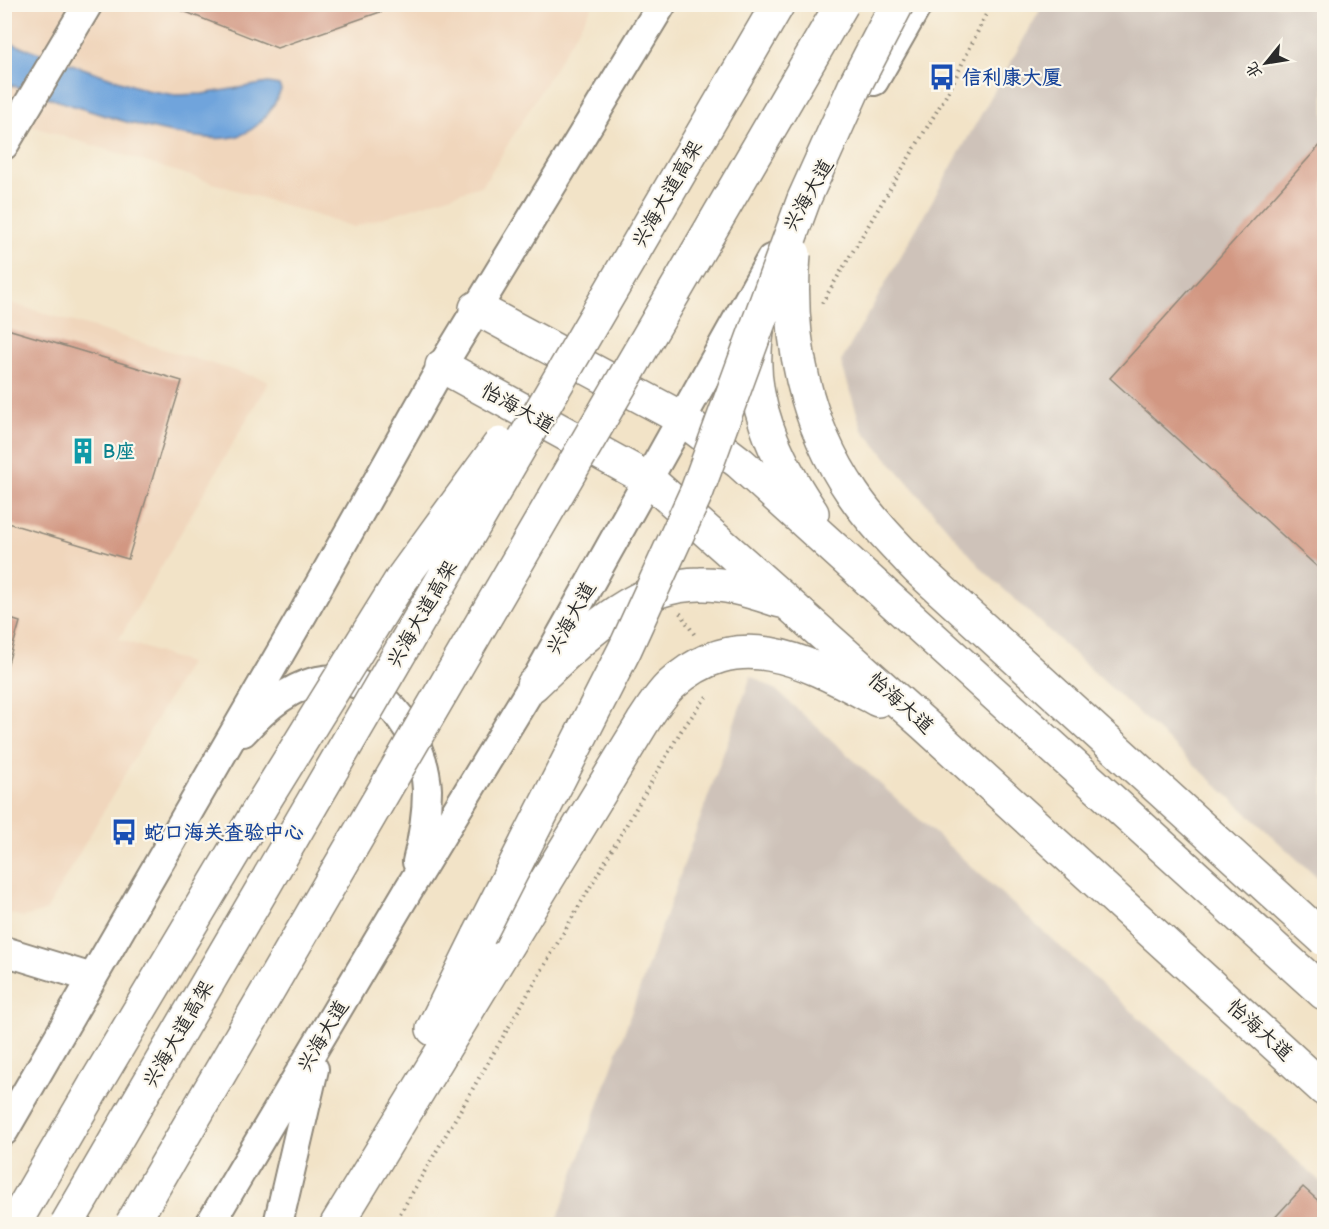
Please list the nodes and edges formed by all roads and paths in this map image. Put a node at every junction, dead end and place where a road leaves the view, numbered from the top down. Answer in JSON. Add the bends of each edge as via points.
{"nodes":[{"id":1,"x":663,"y":4,"type":"edge"},
{"id":2,"x":768,"y":4,"type":"edge"},
{"id":3,"x":778,"y":4,"type":"edge"},
{"id":4,"x":842,"y":4,"type":"edge"},
{"id":5,"x":897,"y":4,"type":"edge"},
{"id":6,"x":918,"y":4,"type":"edge"},
{"id":7,"x":991,"y":4,"type":"edge"},
{"id":8,"x":83,"y":12,"type":"edge"},
{"id":9,"x":729,"y":88,"type":"junction"},
{"id":10,"x":4,"y":145,"type":"edge"},
{"id":11,"x":804,"y":199,"type":"junction"},
{"id":12,"x":767,"y":266,"type":"junction"},
{"id":13,"x":611,"y":290,"type":"junction"},
{"id":14,"x":476,"y":308,"type":"junction"},
{"id":15,"x":816,"y":313,"type":"dead end"},
{"id":16,"x":442,"y":366,"type":"junction"},
{"id":17,"x":681,"y":418,"type":"junction"},
{"id":18,"x":648,"y":479,"type":"junction"},
{"id":19,"x":838,"y":552,"type":"junction"},
{"id":20,"x":674,"y":587,"type":"junction"},
{"id":21,"x":789,"y":603,"type":"junction"},
{"id":22,"x":710,"y":659,"type":"junction"},
{"id":23,"x":534,"y":685,"type":"junction"},
{"id":24,"x":708,"y":695,"type":"dead end"},
{"id":25,"x":924,"y":724,"type":"junction"},
{"id":26,"x":217,"y":759,"type":"junction"},
{"id":27,"x":410,"y":887,"type":"junction"},
{"id":28,"x":1324,"y":939,"type":"edge"},
{"id":29,"x":4,"y":951,"type":"edge"},
{"id":30,"x":92,"y":978,"type":"junction"},
{"id":31,"x":1324,"y":993,"type":"edge"},
{"id":32,"x":324,"y":1035,"type":"junction"},
{"id":33,"x":1324,"y":1089,"type":"edge"},
{"id":34,"x":4,"y":1131,"type":"edge"},
{"id":35,"x":14,"y":1224,"type":"edge"},
{"id":36,"x":67,"y":1224,"type":"edge"},
{"id":37,"x":132,"y":1224,"type":"edge"},
{"id":38,"x":210,"y":1224,"type":"edge"},
{"id":39,"x":278,"y":1224,"type":"edge"},
{"id":40,"x":337,"y":1224,"type":"edge"},
{"id":41,"x":394,"y":1224,"type":"edge"}],
"edges":[{"from":1,"to":14,"type":"street"},
{"from":2,"to":9,"type":"main road","bridge":true},
{"from":3,"to":9,"type":"main road","name":"兴海大道高架","bridge":true},
{"from":4,"to":37,"type":"main road","bridge":true},
{"from":5,"to":11,"type":"main road","bridge":true},
{"from":6,"to":12,"type":"street","name":"兴海大道"},
{"from":7,"to":15,"type":"path","via":[[950,89]]},
{"from":8,"to":10,"type":"street"},
{"from":9,"to":13,"type":"main road","name":"兴海大道高架","bridge":true},
{"from":11,"to":28,"type":"main road","bridge":true,"via":[[794,256],[792,316],[799,366],[810,409],[828,452],[853,494],[882,532],[919,570]]},
{"from":11,"to":40,"type":"main road","bridge":true,"via":[[697,491],[625,649]]},
{"from":12,"to":17,"type":"street","name":"兴海大道"},
{"from":12,"to":19,"type":"main road","via":[[754,349],[758,390],[770,439],[791,482]]},
{"from":13,"to":35,"type":"main road","bridge":true,"via":[[401,580],[266,798]]},
{"from":13,"to":36,"type":"main road","name":"兴海大道高架","bridge":true},
{"from":14,"to":16,"type":"street"},
{"from":14,"to":17,"type":"main road"},
{"from":16,"to":18,"type":"main road","name":"怡海大道"},
{"from":16,"to":26,"type":"street"},
{"from":17,"to":18,"type":"street","name":"兴海大道"},
{"from":17,"to":19,"type":"main road","via":[[740,463]]},
{"from":18,"to":21,"type":"main road","name":"怡海大道"},
{"from":18,"to":23,"type":"street","name":"兴海大道"},
{"from":19,"to":31,"type":"main road"},
{"from":20,"to":21,"type":"main road","via":[[700,584],[740,588]]},
{"from":20,"to":22,"type":"path","via":[[674,603]]},
{"from":20,"to":23,"type":"main road","via":[[635,601],[609,618]]},
{"from":21,"to":25,"type":"main road","name":"怡海大道"},
{"from":22,"to":25,"type":"main road","via":[[728,652],[754,650],[790,658],[826,672]]},
{"from":22,"to":40,"type":"main road","via":[[695,665],[669,686],[643,722]]},
{"from":23,"to":27,"type":"street","name":"兴海大道"},
{"from":24,"to":41,"type":"path","via":[[681,731]]},
{"from":25,"to":33,"type":"main road","name":"怡海大道"},
{"from":26,"to":27,"type":"street","via":[[261,715],[300,687],[334,679],[375,694],[397,712],[410,730],[422,759],[427,788],[425,822]]},
{"from":26,"to":30,"type":"street"},
{"from":27,"to":32,"type":"street","name":"兴海大道"},
{"from":29,"to":30,"type":"street"},
{"from":30,"to":34,"type":"street"},
{"from":32,"to":38,"type":"street","name":"兴海大道"},
{"from":32,"to":39,"type":"street"}]}
